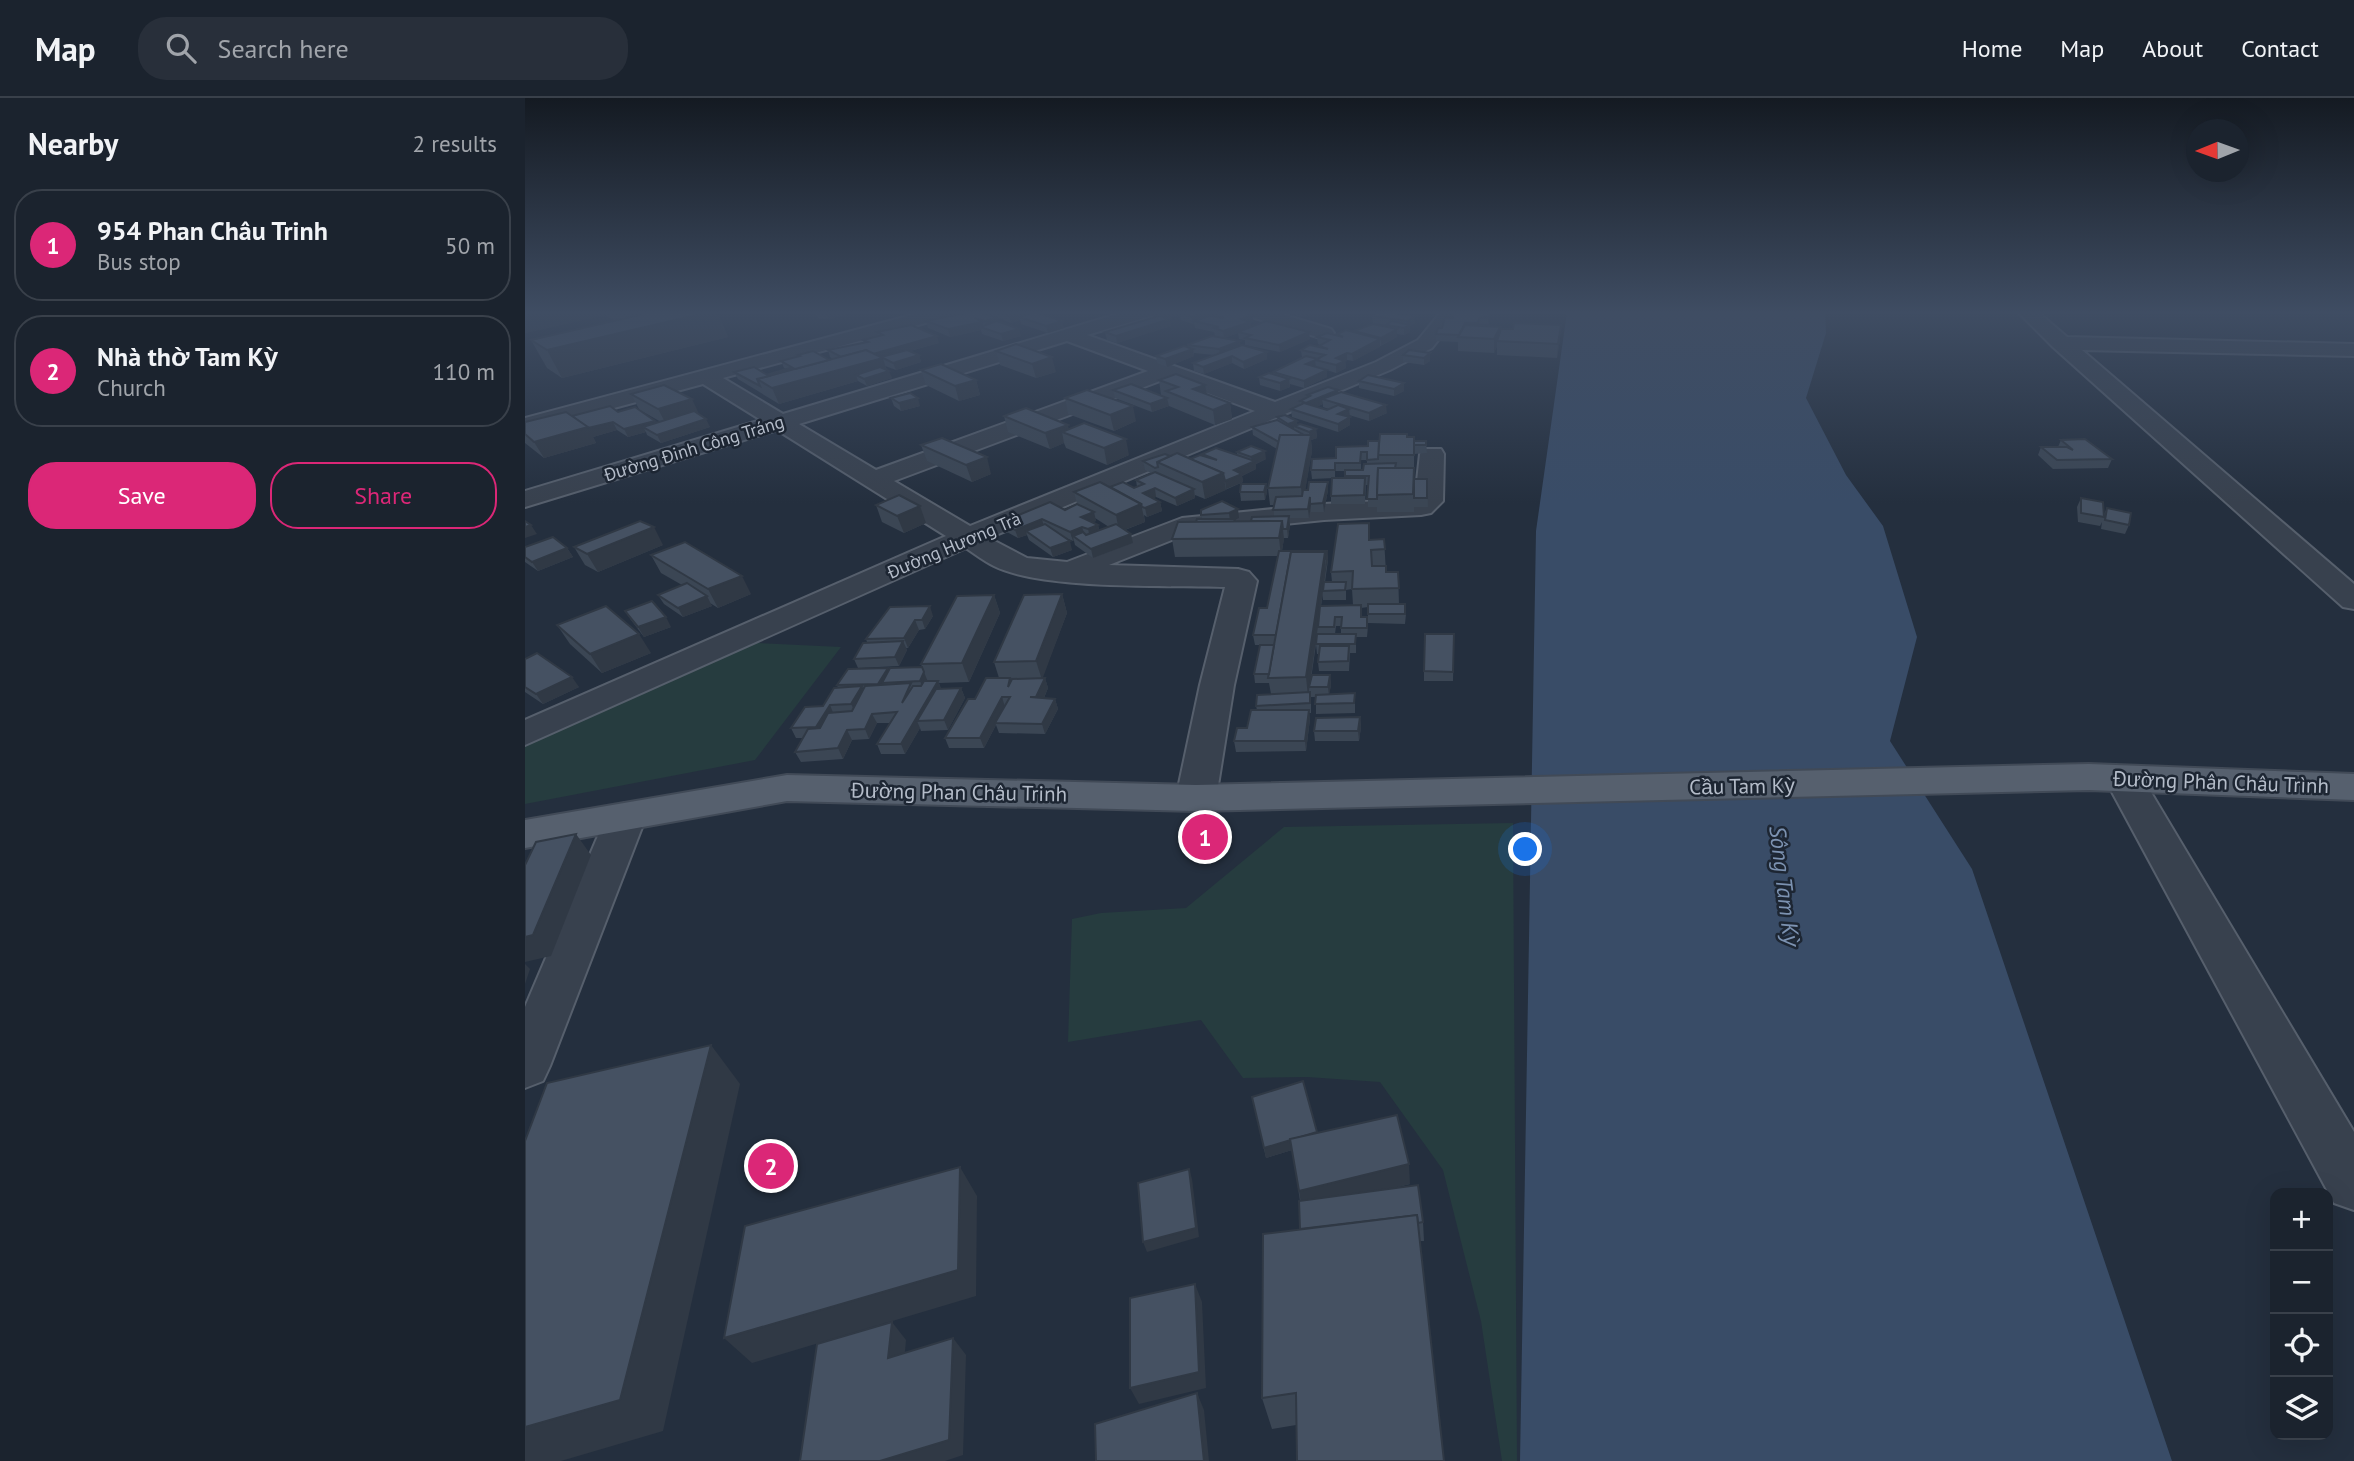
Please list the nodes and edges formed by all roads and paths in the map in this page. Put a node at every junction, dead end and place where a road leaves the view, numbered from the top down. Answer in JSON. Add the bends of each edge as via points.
{"nodes":[{"id":1,"x":705,"y":376,"type":"joint"},
{"id":2,"x":935,"y":376,"type":"edge"},
{"id":3,"x":1158,"y":376,"type":"edge"},
{"id":4,"x":1178,"y":376,"type":"edge"},
{"id":5,"x":1357,"y":376,"type":"edge"},
{"id":6,"x":2097,"y":376,"type":"edge"},
{"id":7,"x":1277,"y":411,"type":"junction"},
{"id":8,"x":782,"y":422,"type":"junction"},
{"id":9,"x":525,"y":425,"type":"edge"},
{"id":10,"x":1432,"y":454,"type":"dead end"},
{"id":11,"x":874,"y":479,"type":"junction"},
{"id":12,"x":525,"y":499,"type":"edge"},
{"id":13,"x":968,"y":537,"type":"junction"},
{"id":14,"x":1066,"y":571,"type":"junction"},
{"id":15,"x":2354,"y":600,"type":"edge"},
{"id":16,"x":525,"y":734,"type":"edge"},
{"id":17,"x":2106,"y":778,"type":"junction"},
{"id":18,"x":2354,"y":787,"type":"edge"},
{"id":19,"x":1396,"y":795,"type":"joint"},
{"id":20,"x":1196,"y":798,"type":"junction"},
{"id":21,"x":627,"y":817,"type":"junction"},
{"id":22,"x":525,"y":834,"type":"edge"},
{"id":23,"x":525,"y":1066,"type":"edge"},
{"id":24,"x":2354,"y":1184,"type":"edge"}],
"edges":[{"from":1,"to":8,"type":"street"},
{"from":1,"to":9,"type":"street"},
{"from":2,"to":8,"type":"street","name":"Đường Đinh Công Tráng"},
{"from":3,"to":11,"type":"street"},
{"from":4,"to":7,"type":"street"},
{"from":5,"to":7,"type":"street","name":"Đường Hương Trà"},
{"from":6,"to":15,"type":"street"},
{"from":7,"to":13,"type":"street","name":"Đường Hương Trà"},
{"from":8,"to":11,"type":"street"},
{"from":8,"to":12,"type":"street","name":"Đường Đinh Công Tráng"},
{"from":10,"to":14,"type":"street","via":[[1430,501],[1421,507],[1182,526]]},
{"from":11,"to":13,"type":"street"},
{"from":13,"to":14,"type":"street","via":[[1005,560]]},
{"from":13,"to":16,"type":"street","name":"Đường Hương Trà"},
{"from":14,"to":20,"type":"street","via":[[1233,576],[1242,581]]},
{"from":17,"to":18,"type":"main road","name":"Đường Phân Châu Trình"},
{"from":17,"to":19,"type":"main road","name":"Cầu Tam Kỳ"},
{"from":17,"to":24,"type":"street"},
{"from":19,"to":20,"type":"main road","name":"Đường Phan Châu Trinh"},
{"from":20,"to":21,"type":"main road","name":"Đường Phan Châu Trinh","via":[[787,788]]},
{"from":21,"to":22,"type":"main road","name":"Đường Phan Châu Trinh"},
{"from":21,"to":23,"type":"street"}]}
